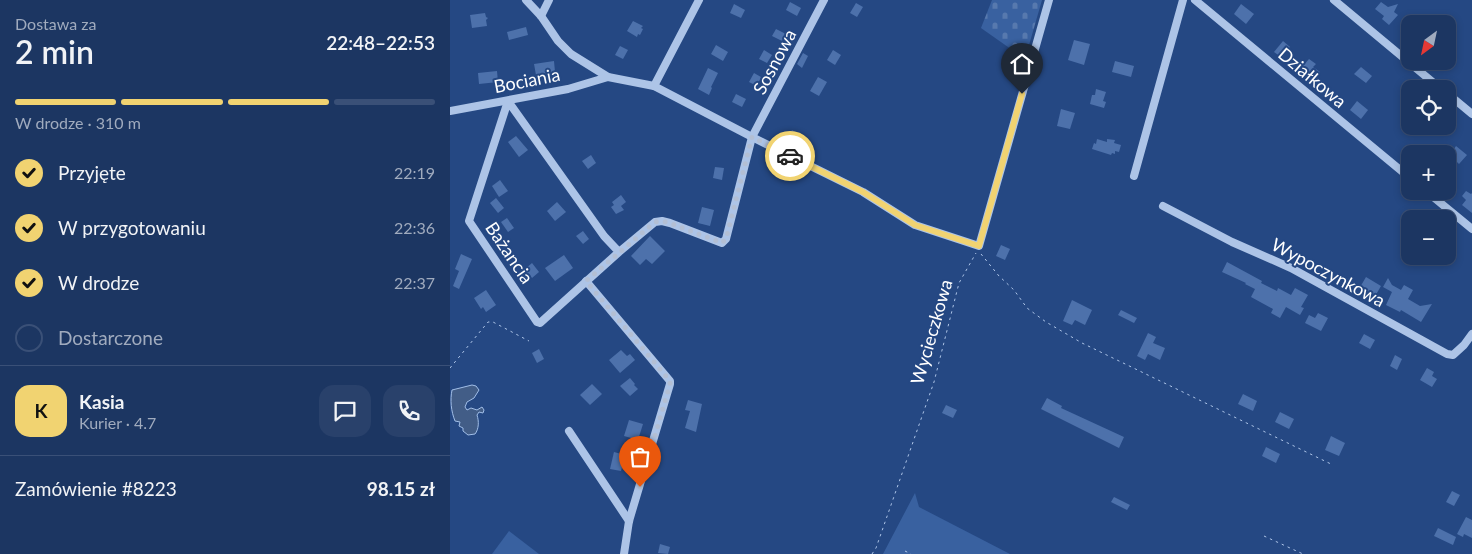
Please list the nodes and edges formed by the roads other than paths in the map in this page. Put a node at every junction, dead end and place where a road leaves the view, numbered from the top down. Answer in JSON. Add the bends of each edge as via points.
{"nodes":[{"id":1,"x":526,"y":0,"type":"edge"},
{"id":2,"x":549,"y":0,"type":"edge"},
{"id":3,"x":699,"y":0,"type":"edge"},
{"id":4,"x":824,"y":0,"type":"edge"},
{"id":5,"x":1048,"y":0,"type":"edge"},
{"id":6,"x":1183,"y":0,"type":"edge"},
{"id":7,"x":1195,"y":0,"type":"edge"},
{"id":8,"x":1334,"y":0,"type":"edge"},
{"id":9,"x":540,"y":16,"type":"junction"},
{"id":10,"x":608,"y":76,"type":"junction"},
{"id":11,"x":1430,"y":80,"type":"edge"},
{"id":12,"x":654,"y":86,"type":"junction"},
{"id":13,"x":508,"y":101,"type":"junction"},
{"id":14,"x":1456,"y":101,"type":"edge"},
{"id":15,"x":450,"y":111,"type":"edge"},
{"id":16,"x":1472,"y":114,"type":"edge"},
{"id":17,"x":752,"y":137,"type":"junction"},
{"id":18,"x":1401,"y":171,"type":"edge"},
{"id":19,"x":1134,"y":176,"type":"dead end"},
{"id":20,"x":1437,"y":200,"type":"edge"},
{"id":21,"x":1163,"y":206,"type":"dead end"},
{"id":22,"x":1472,"y":230,"type":"edge"},
{"id":23,"x":619,"y":252,"type":"junction"},
{"id":24,"x":586,"y":281,"type":"junction"},
{"id":25,"x":1472,"y":334,"type":"edge"},
{"id":26,"x":569,"y":431,"type":"dead end"},
{"id":27,"x":629,"y":521,"type":"junction"},
{"id":28,"x":624,"y":554,"type":"edge"}],
"edges":[{"from":1,"to":9,"type":"street"},
{"from":2,"to":9,"type":"street"},
{"from":3,"to":12,"type":"street"},
{"from":4,"to":17,"type":"street","name":"Sosnowa"},
{"from":5,"to":17,"type":"street","via":[[978,248],[915,225],[863,192]]},
{"from":6,"to":19,"type":"street"},
{"from":7,"to":18,"type":"street","name":"Działkowa"},
{"from":8,"to":11,"type":"street"},
{"from":9,"to":10,"type":"street","via":[[571,54]]},
{"from":10,"to":12,"type":"street"},
{"from":10,"to":13,"type":"street","name":"Bociania","via":[[568,89]]},
{"from":12,"to":17,"type":"street"},
{"from":13,"to":15,"type":"street","name":"Bociania"},
{"from":13,"to":23,"type":"street","via":[[604,236]]},
{"from":13,"to":24,"type":"street","name":"Bażancia","via":[[469,222],[537,322],[540,323]]},
{"from":14,"to":16,"type":"street"},
{"from":17,"to":23,"type":"street","name":"Bażancia","via":[[726,239],[722,243],[662,221],[655,222]]},
{"from":20,"to":22,"type":"street"},
{"from":21,"to":25,"type":"street","name":"Wypoczynkowa","via":[[1291,268],[1447,354],[1458,352]]},
{"from":23,"to":24,"type":"street","name":"Bażancia"},
{"from":24,"to":27,"type":"street","via":[[670,381]]},
{"from":26,"to":27,"type":"street"},
{"from":27,"to":28,"type":"street"}]}
